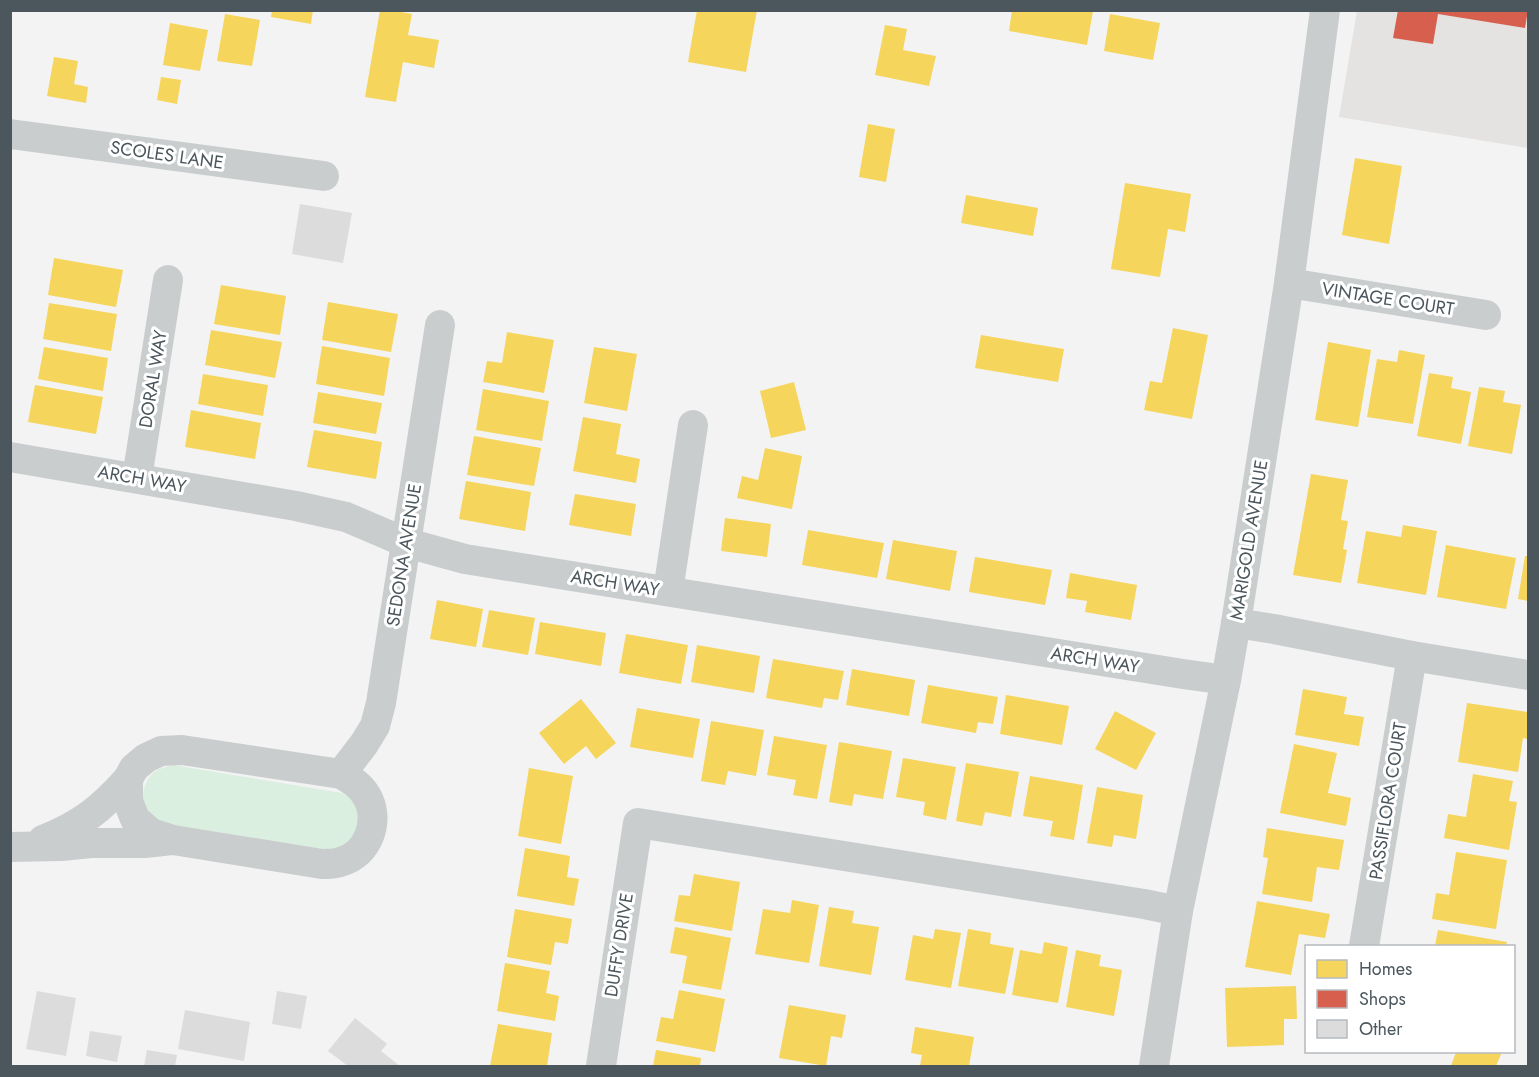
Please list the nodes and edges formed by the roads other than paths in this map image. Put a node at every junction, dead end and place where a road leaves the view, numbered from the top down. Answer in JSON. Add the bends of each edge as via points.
{"nodes":[{"id":1,"x":1325,"y":10,"type":"edge"},
{"id":2,"x":10,"y":134,"type":"edge"},
{"id":3,"x":324,"y":176,"type":"dead end"},
{"id":4,"x":168,"y":280,"type":"dead end"},
{"id":5,"x":1289,"y":283,"type":"junction"},
{"id":6,"x":1486,"y":315,"type":"dead end"},
{"id":7,"x":441,"y":325,"type":"dead end"},
{"id":8,"x":693,"y":424,"type":"dead end"},
{"id":9,"x":10,"y":457,"type":"edge"},
{"id":10,"x":137,"y":478,"type":"junction"},
{"id":11,"x":407,"y":543,"type":"junction"},
{"id":12,"x":668,"y":591,"type":"junction"},
{"id":13,"x":1236,"y":623,"type":"junction"},
{"id":14,"x":1412,"y":656,"type":"junction"},
{"id":15,"x":1528,"y":675,"type":"edge"},
{"id":16,"x":1226,"y":680,"type":"junction"},
{"id":17,"x":341,"y":774,"type":"junction"},
{"id":18,"x":128,"y":779,"type":"junction"},
{"id":19,"x":173,"y":840,"type":"junction"},
{"id":20,"x":16,"y":848,"type":"edge"},
{"id":21,"x":1178,"y":911,"type":"junction"},
{"id":22,"x":1364,"y":945,"type":"edge"},
{"id":23,"x":601,"y":1066,"type":"edge"},
{"id":24,"x":1154,"y":1066,"type":"edge"}],
"edges":[{"from":1,"to":5,"type":"street","name":"MARIGOLD AVENUE"},
{"from":2,"to":3,"type":"street","name":"SCOLES LANE"},
{"from":4,"to":10,"type":"street","name":"DORAL WAY"},
{"from":5,"to":6,"type":"street","name":"VINTAGE COURT"},
{"from":5,"to":13,"type":"street","name":"MARIGOLD AVENUE"},
{"from":7,"to":11,"type":"street","name":"SEDONA AVENUE"},
{"from":8,"to":12,"type":"street"},
{"from":9,"to":10,"type":"street","name":"ARCH WAY"},
{"from":10,"to":11,"type":"street","name":"ARCH WAY","via":[[346,517]]},
{"from":11,"to":12,"type":"street","name":"ARCH WAY","via":[[465,559]]},
{"from":11,"to":17,"type":"street","name":"SEDONA AVENUE","via":[[375,726]]},
{"from":12,"to":16,"type":"street","name":"ARCH WAY"},
{"from":13,"to":14,"type":"street"},
{"from":13,"to":16,"type":"street","name":"MARIGOLD AVENUE"},
{"from":14,"to":15,"type":"street"},
{"from":14,"to":22,"type":"street","name":"PASSIFLORA COURT"},
{"from":16,"to":21,"type":"street","name":"MARIGOLD AVENUE"},
{"from":17,"to":18,"type":"street","via":[[182,750],[161,751],[146,758]]},
{"from":17,"to":19,"type":"street","via":[[359,785],[367,797],[373,827],[356,854],[341,862],[322,864]]},
{"from":18,"to":19,"type":"street","via":[[128,801],[135,819],[151,833]]},
{"from":18,"to":20,"type":"street","via":[[77,825]]},
{"from":19,"to":20,"type":"street"},
{"from":21,"to":23,"type":"street","name":"DUFFY DRIVE","via":[[638,823]]},
{"from":21,"to":24,"type":"street","name":"MARIGOLD AVENUE"}]}
